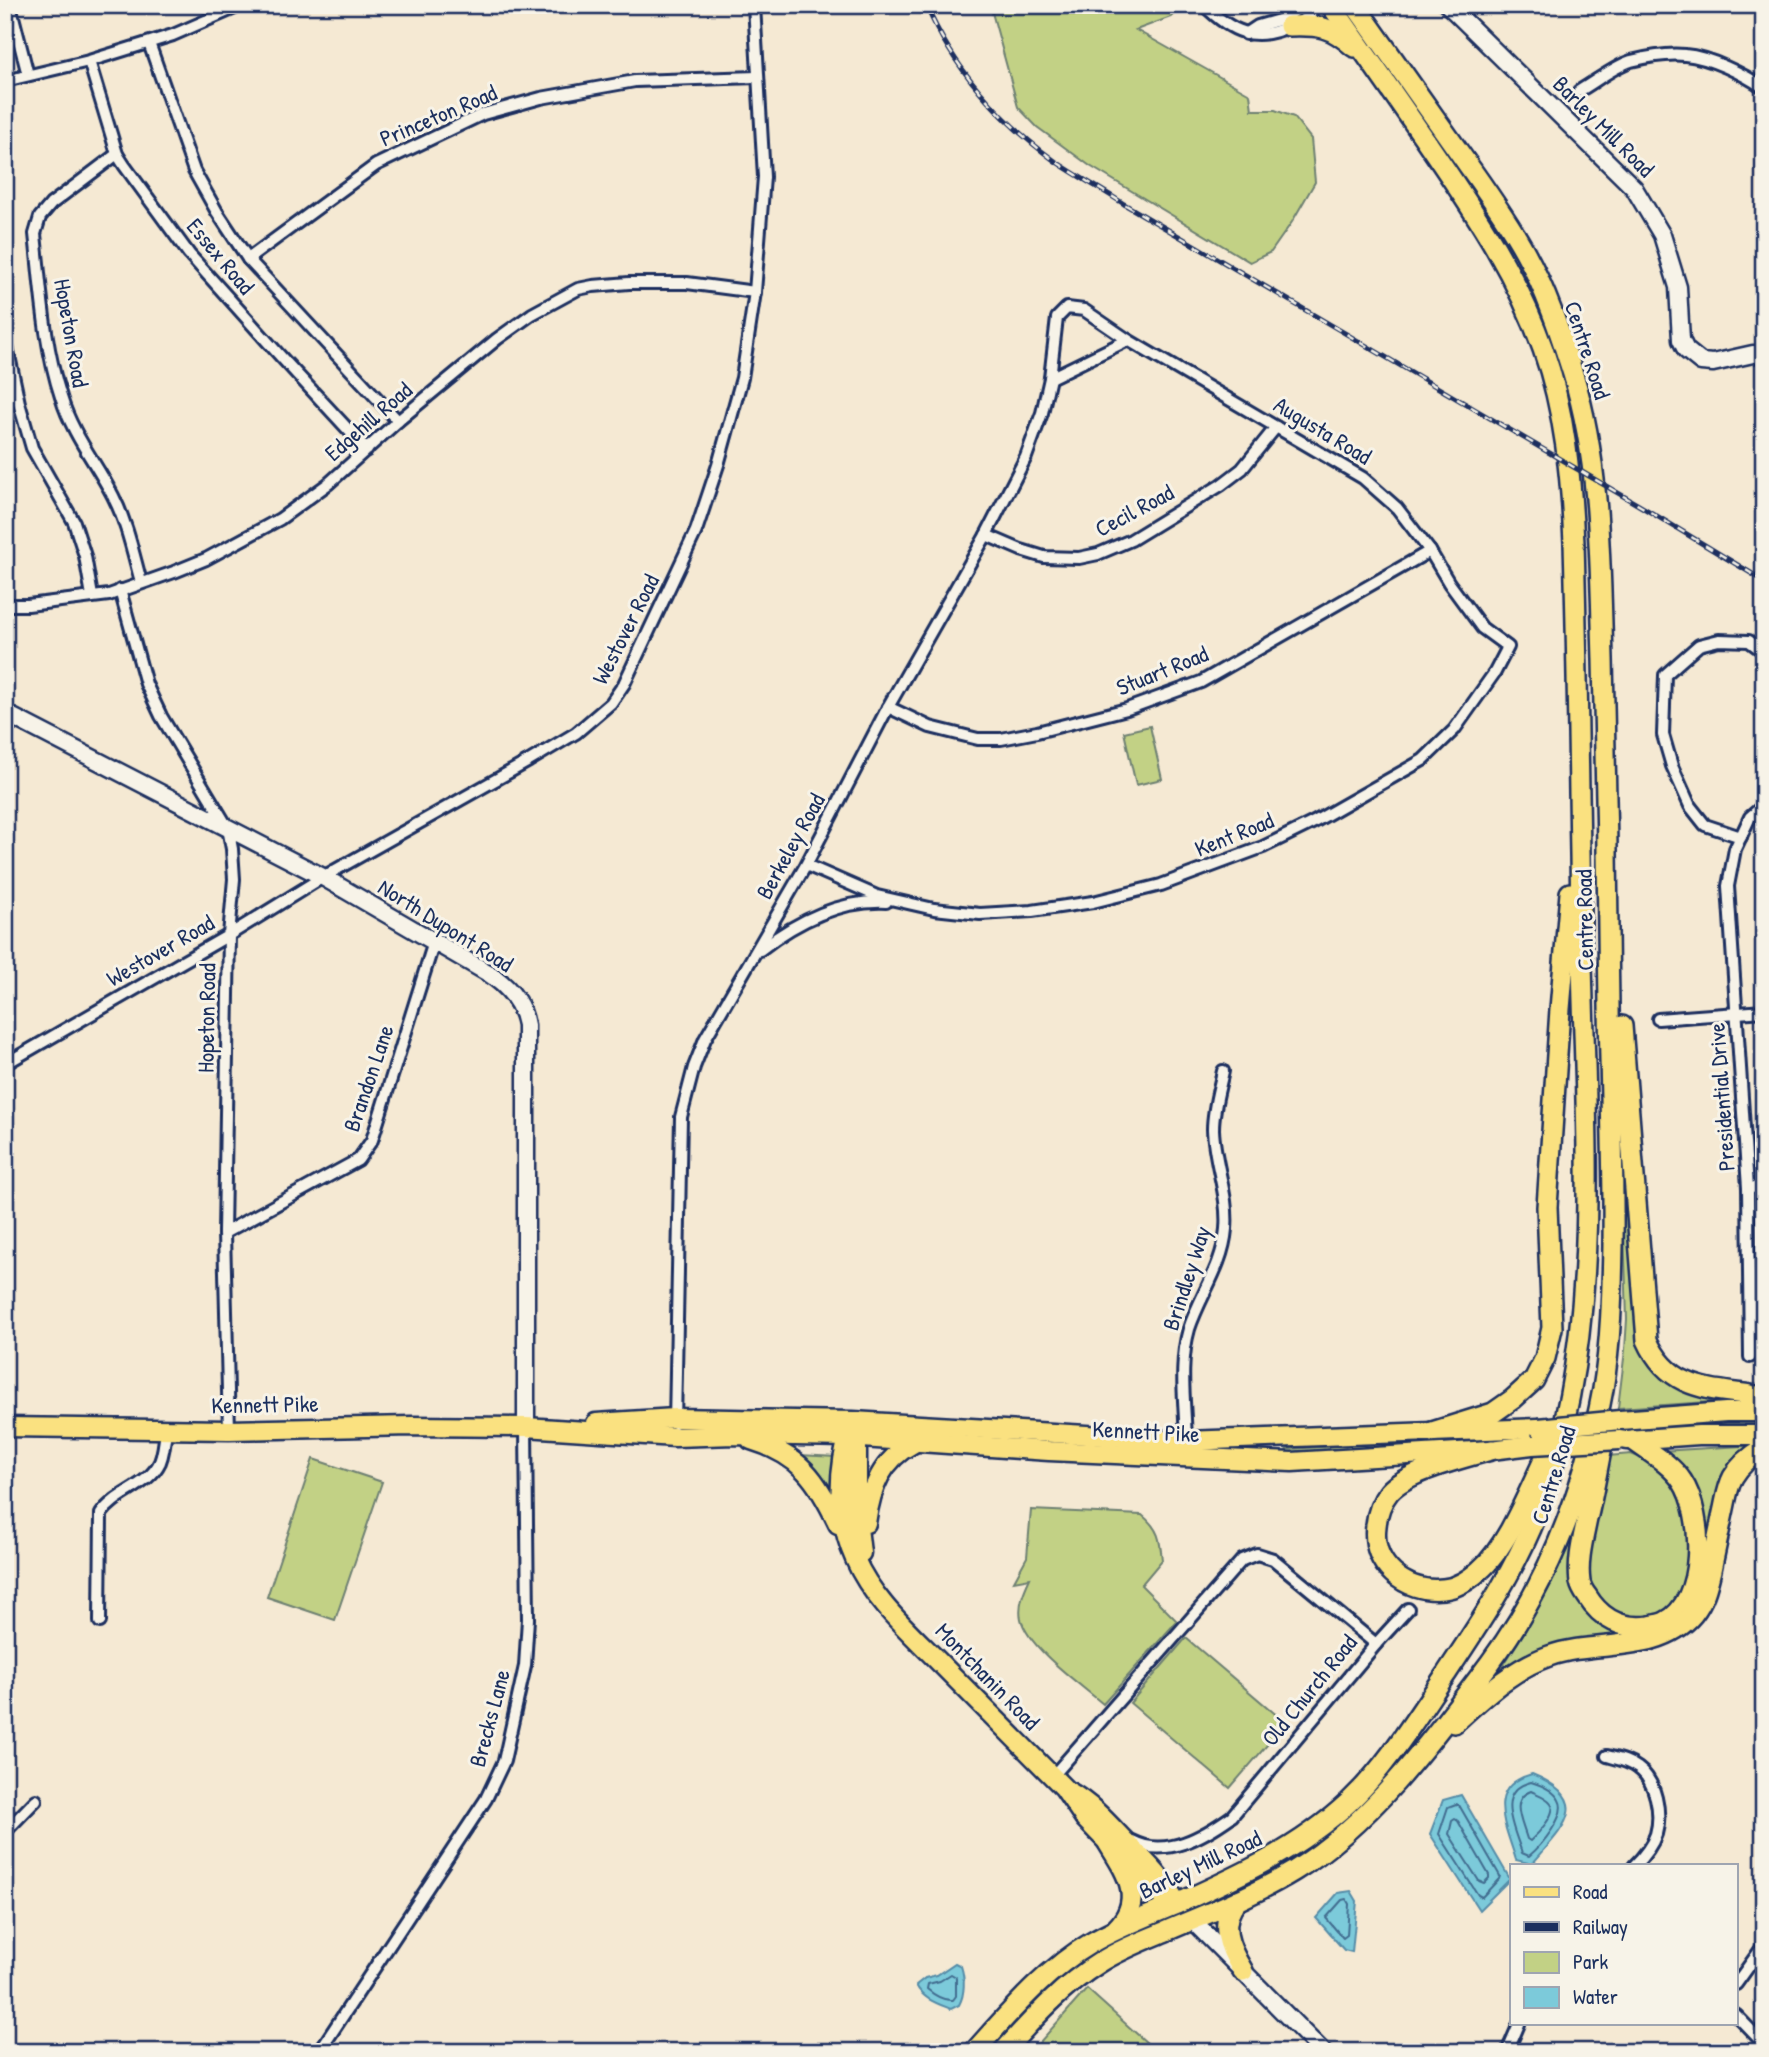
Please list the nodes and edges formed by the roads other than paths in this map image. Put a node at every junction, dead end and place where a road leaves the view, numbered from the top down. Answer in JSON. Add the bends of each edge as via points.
{"nodes":[{"id":1,"x":10,"y":5,"type":"edge"},
{"id":2,"x":242,"y":5,"type":"edge"},
{"id":3,"x":754,"y":5,"type":"edge"},
{"id":4,"x":1204,"y":5,"type":"edge"},
{"id":5,"x":1314,"y":5,"type":"edge"},
{"id":6,"x":1355,"y":5,"type":"edge"},
{"id":7,"x":1369,"y":5,"type":"edge"},
{"id":8,"x":1448,"y":5,"type":"edge"},
{"id":9,"x":1289,"y":26,"type":"junction"},
{"id":10,"x":1246,"y":34,"type":"junction"},
{"id":11,"x":149,"y":43,"type":"junction"},
{"id":12,"x":1368,"y":58,"type":"junction"},
{"id":13,"x":89,"y":61,"type":"junction"},
{"id":14,"x":1395,"y":61,"type":"junction"},
{"id":15,"x":28,"y":75,"type":"junction"},
{"id":16,"x":757,"y":77,"type":"junction"},
{"id":17,"x":5,"y":81,"type":"edge"},
{"id":18,"x":1764,"y":89,"type":"edge"},
{"id":19,"x":1579,"y":91,"type":"dead end"},
{"id":20,"x":117,"y":154,"type":"junction"},
{"id":21,"x":248,"y":259,"type":"junction"},
{"id":22,"x":755,"y":292,"type":"junction"},
{"id":23,"x":1067,"y":308,"type":"joint"},
{"id":24,"x":5,"y":337,"type":"edge"},
{"id":25,"x":1128,"y":340,"type":"junction"},
{"id":26,"x":1764,"y":355,"type":"edge"},
{"id":27,"x":1050,"y":378,"type":"junction"},
{"id":28,"x":398,"y":421,"type":"junction"},
{"id":29,"x":1276,"y":427,"type":"junction"},
{"id":30,"x":367,"y":450,"type":"junction"},
{"id":31,"x":986,"y":535,"type":"junction"},
{"id":32,"x":1430,"y":551,"type":"junction"},
{"id":33,"x":141,"y":582,"type":"junction"},
{"id":34,"x":120,"y":590,"type":"junction"},
{"id":35,"x":92,"y":596,"type":"junction"},
{"id":36,"x":5,"y":605,"type":"edge"},
{"id":37,"x":1508,"y":647,"type":"joint"},
{"id":38,"x":1764,"y":652,"type":"edge"},
{"id":39,"x":888,"y":707,"type":"junction"},
{"id":40,"x":5,"y":713,"type":"edge"},
{"id":41,"x":1605,"y":745,"type":"junction"},
{"id":42,"x":1578,"y":798,"type":"junction"},
{"id":43,"x":1764,"y":805,"type":"edge"},
{"id":44,"x":228,"y":828,"type":"junction"},
{"id":45,"x":1741,"y":837,"type":"junction"},
{"id":46,"x":806,"y":865,"type":"junction"},
{"id":47,"x":323,"y":877,"type":"junction"},
{"id":48,"x":906,"y":903,"type":"junction"},
{"id":49,"x":229,"y":935,"type":"junction"},
{"id":50,"x":434,"y":942,"type":"junction"},
{"id":51,"x":754,"y":955,"type":"junction"},
{"id":52,"x":1764,"y":1011,"type":"edge"},
{"id":53,"x":1737,"y":1012,"type":"junction"},
{"id":54,"x":1658,"y":1019,"type":"dead end"},
{"id":55,"x":5,"y":1064,"type":"edge"},
{"id":56,"x":1223,"y":1071,"type":"dead end"},
{"id":57,"x":1764,"y":1187,"type":"edge"},
{"id":58,"x":1748,"y":1188,"type":"junction"},
{"id":59,"x":1613,"y":1216,"type":"junction"},
{"id":60,"x":224,"y":1233,"type":"junction"},
{"id":61,"x":1750,"y":1357,"type":"dead end"},
{"id":62,"x":1764,"y":1397,"type":"edge"},
{"id":63,"x":1764,"y":1412,"type":"edge"},
{"id":64,"x":1566,"y":1417,"type":"junction"},
{"id":65,"x":675,"y":1418,"type":"junction"},
{"id":66,"x":5,"y":1427,"type":"edge"},
{"id":67,"x":526,"y":1427,"type":"junction"},
{"id":68,"x":166,"y":1429,"type":"junction"},
{"id":69,"x":229,"y":1430,"type":"junction"},
{"id":70,"x":853,"y":1432,"type":"junction"},
{"id":71,"x":1432,"y":1432,"type":"junction"},
{"id":72,"x":734,"y":1435,"type":"junction"},
{"id":73,"x":1764,"y":1435,"type":"edge"},
{"id":74,"x":675,"y":1437,"type":"junction"},
{"id":75,"x":1626,"y":1440,"type":"junction"},
{"id":76,"x":914,"y":1443,"type":"junction"},
{"id":77,"x":1764,"y":1448,"type":"edge"},
{"id":78,"x":1186,"y":1450,"type":"junction"},
{"id":79,"x":1491,"y":1450,"type":"junction"},
{"id":80,"x":856,"y":1553,"type":"junction"},
{"id":81,"x":1408,"y":1609,"type":"dead end"},
{"id":82,"x":100,"y":1622,"type":"dead end"},
{"id":83,"x":1376,"y":1644,"type":"junction"},
{"id":84,"x":1429,"y":1700,"type":"joint"},
{"id":85,"x":1420,"y":1752,"type":"junction"},
{"id":86,"x":1607,"y":1756,"type":"dead end"},
{"id":87,"x":1058,"y":1783,"type":"junction"},
{"id":88,"x":36,"y":1800,"type":"dead end"},
{"id":89,"x":1355,"y":1824,"type":"joint"},
{"id":90,"x":5,"y":1832,"type":"edge"},
{"id":91,"x":1110,"y":1835,"type":"junction"},
{"id":92,"x":1636,"y":1864,"type":"edge"},
{"id":93,"x":1238,"y":1900,"type":"junction"},
{"id":94,"x":1177,"y":1904,"type":"junction"},
{"id":95,"x":1192,"y":1920,"type":"junction"},
{"id":96,"x":1116,"y":1929,"type":"junction"},
{"id":97,"x":1764,"y":1945,"type":"edge"},
{"id":98,"x":1243,"y":1971,"type":"junction"},
{"id":99,"x":1738,"y":1981,"type":"edge"},
{"id":100,"x":1738,"y":2017,"type":"edge"},
{"id":101,"x":1519,"y":2025,"type":"edge"},
{"id":102,"x":1764,"y":2044,"type":"edge"},
{"id":103,"x":319,"y":2052,"type":"edge"},
{"id":104,"x":976,"y":2052,"type":"edge"},
{"id":105,"x":1003,"y":2052,"type":"edge"},
{"id":106,"x":1323,"y":2052,"type":"edge"},
{"id":107,"x":1507,"y":2052,"type":"edge"}],
"edges":[{"from":1,"to":15,"type":"street"},
{"from":2,"to":11,"type":"street"},
{"from":3,"to":16,"type":"street","name":"Westover Road"},
{"from":4,"to":10,"type":"street"},
{"from":5,"to":9,"type":"street","via":[[1310,15]]},
{"from":5,"to":10,"type":"street"},
{"from":5,"to":12,"type":"highway","name":"Centre Road"},
{"from":6,"to":14,"type":"highway","name":"Centre Road"},
{"from":7,"to":14,"type":"highway","via":[[1394,46]]},
{"from":8,"to":26,"type":"main road","name":"Barley Mill Road","via":[[1634,188],[1662,235],[1678,287],[1681,340],[1686,350],[1701,362],[1713,363]]},
{"from":9,"to":10,"type":"street","via":[[1266,35]]},
{"from":9,"to":12,"type":"highway","via":[[1328,28]]},
{"from":11,"to":13,"type":"street"},
{"from":11,"to":21,"type":"street","name":"Essex Road","via":[[194,171]]},
{"from":12,"to":42,"type":"highway","name":"Centre Road","via":[[1508,268],[1553,384],[1573,514]]},
{"from":13,"to":15,"type":"street"},
{"from":13,"to":20,"type":"street","name":"Essex Road"},
{"from":14,"to":41,"type":"highway","name":"Centre Road","via":[[1522,247],[1545,295],[1573,375],[1597,503]]},
{"from":15,"to":17,"type":"street"},
{"from":16,"to":21,"type":"street","name":"Princeton Road","via":[[635,81],[483,114],[376,164]]},
{"from":16,"to":22,"type":"street","name":"Westover Road","via":[[764,177]]},
{"from":18,"to":19,"type":"street","via":[[1728,68],[1685,55],[1629,62]]},
{"from":20,"to":30,"type":"street","name":"Essex Road","via":[[190,254]]},
{"from":20,"to":33,"type":"street","name":"Hopeton Road","via":[[51,204],[40,217],[35,234],[48,344],[61,398],[76,436],[113,497]]},
{"from":21,"to":28,"type":"street","name":"Essex Road"},
{"from":22,"to":28,"type":"street","name":"Edgehill Road","via":[[687,283],[578,289],[497,339]]},
{"from":22,"to":47,"type":"street","name":"Westover Road","via":[[741,381],[696,531],[611,703],[576,733]]},
{"from":23,"to":25,"type":"street","name":"Augusta Road","via":[[1084,310]]},
{"from":23,"to":27,"type":"street","name":"Berkeley Road","via":[[1057,318]]},
{"from":24,"to":35,"type":"street","via":[[32,448],[74,522]]},
{"from":25,"to":27,"type":"street"},
{"from":25,"to":29,"type":"street","name":"Augusta Road"},
{"from":27,"to":31,"type":"street","name":"Berkeley Road","via":[[1026,457]]},
{"from":28,"to":30,"type":"street","name":"Edgehill Road"},
{"from":29,"to":31,"type":"street","name":"Cecil Road","via":[[1242,469],[1221,485],[1131,540],[1098,554],[1044,557]]},
{"from":29,"to":32,"type":"street","name":"Augusta Road","via":[[1363,478],[1397,508]]},
{"from":30,"to":33,"type":"street","name":"Edgehill Road","via":[[280,519],[205,559]]},
{"from":31,"to":39,"type":"street","name":"Berkeley Road"},
{"from":32,"to":37,"type":"street","name":"Augusta Road","via":[[1482,628]]},
{"from":32,"to":39,"type":"street","name":"Stuart Road","via":[[1201,682],[1127,709],[1037,732],[978,739],[930,727]]},
{"from":33,"to":34,"type":"street","name":"Edgehill Road"},
{"from":34,"to":35,"type":"street","name":"Edgehill Road"},
{"from":34,"to":44,"type":"street","name":"Hopeton Road","via":[[146,684]]},
{"from":35,"to":36,"type":"street","name":"Edgehill Road"},
{"from":37,"to":48,"type":"street","name":"Kent Road","via":[[1454,730],[1423,760],[1264,847],[1161,885],[1093,902],[980,914]]},
{"from":38,"to":45,"type":"street","via":[[1749,641],[1719,640],[1699,645],[1665,675],[1663,736],[1690,806],[1713,830]]},
{"from":39,"to":46,"type":"street","name":"Berkeley Road"},
{"from":40,"to":44,"type":"main road","name":"North Dupont Road"},
{"from":41,"to":59,"type":"highway","name":"Centre Road"},
{"from":41,"to":62,"type":"highway","via":[[1614,812],[1623,1061],[1647,1339],[1659,1361],[1692,1386]]},
{"from":42,"to":64,"type":"highway","name":"Centre Road","via":[[1585,1245],[1577,1360]]},
{"from":42,"to":71,"type":"highway","via":[[1552,1116],[1547,1207],[1552,1328],[1545,1359],[1534,1380],[1493,1413]]},
{"from":43,"to":45,"type":"street","name":"Presidential Drive","via":[[1750,817]]},
{"from":44,"to":47,"type":"main road","name":"North Dupont Road"},
{"from":44,"to":49,"type":"street","name":"Hopeton Road","via":[[234,879]]},
{"from":45,"to":53,"type":"street","name":"Presidential Drive","via":[[1728,886]]},
{"from":46,"to":48,"type":"street","name":"Kent Road","via":[[877,896]]},
{"from":46,"to":51,"type":"street","name":"Berkeley Road"},
{"from":47,"to":49,"type":"street","name":"Westover Road"},
{"from":47,"to":50,"type":"main road","name":"North Dupont Road"},
{"from":48,"to":51,"type":"street","name":"Kent Road","via":[[843,906],[789,929]]},
{"from":49,"to":55,"type":"street","name":"Westover Road"},
{"from":49,"to":60,"type":"street","name":"Hopeton Road"},
{"from":50,"to":60,"type":"street","name":"Brandon Lane","via":[[372,1140],[358,1160]]},
{"from":50,"to":67,"type":"main road","name":"North Dupont Road","via":[[502,982],[525,1019]]},
{"from":51,"to":65,"type":"street","name":"Berkeley Road","via":[[705,1040],[681,1117]]},
{"from":52,"to":53,"type":"street"},
{"from":53,"to":54,"type":"street"},
{"from":53,"to":58,"type":"street","name":"Presidential Drive"},
{"from":56,"to":78,"type":"street","name":"Brindley Way","via":[[1213,1130],[1227,1225],[1217,1267],[1187,1340],[1183,1369]]},
{"from":57,"to":58,"type":"street"},
{"from":58,"to":61,"type":"street","name":"Presidential Drive"},
{"from":59,"to":75,"type":"highway","via":[[1619,1257],[1618,1356],[1579,1566],[1580,1585],[1597,1611],[1630,1627],[1665,1622],[1680,1610],[1696,1575],[1698,1531],[1682,1480],[1665,1463]]},
{"from":59,"to":85,"type":"highway","name":"Centre Road","via":[[1609,1350],[1587,1458],[1571,1510],[1556,1551],[1510,1634]]},
{"from":60,"to":69,"type":"street","name":"Hopeton Road"},
{"from":63,"to":71,"type":"main road","name":"Kennett Pike","bridge":true},
{"from":64,"to":79,"type":"highway","via":[[1515,1520],[1482,1569],[1444,1589],[1408,1585],[1393,1575],[1374,1538],[1377,1512],[1389,1492],[1405,1479]]},
{"from":64,"to":84,"type":"highway","name":"Centre Road","via":[[1527,1538],[1494,1601]]},
{"from":65,"to":67,"type":"main road","name":"Kennett Pike"},
{"from":65,"to":70,"type":"main road","name":"Kennett Pike"},
{"from":65,"to":74,"type":"street","name":"Berkeley Road"},
{"from":66,"to":68,"type":"main road","name":"Kennett Pike"},
{"from":67,"to":69,"type":"main road","name":"Kennett Pike"},
{"from":67,"to":74,"type":"main road","name":"Kennett Pike"},
{"from":67,"to":103,"type":"street","name":"Brecks Lane","via":[[528,1619],[524,1667],[503,1761],[486,1799]]},
{"from":68,"to":69,"type":"main road","name":"Kennett Pike"},
{"from":68,"to":82,"type":"street","via":[[156,1471],[101,1514]]},
{"from":70,"to":72,"type":"main road","name":"Kennett Pike"},
{"from":70,"to":76,"type":"main road","name":"Kennett Pike"},
{"from":70,"to":78,"type":"main road","name":"Kennett Pike"},
{"from":70,"to":80,"type":"main road","name":"Montchanin Road","via":[[840,1494],[842,1517]]},
{"from":71,"to":78,"type":"main road","name":"Kennett Pike"},
{"from":72,"to":74,"type":"main road","name":"Kennett Pike"},
{"from":72,"to":80,"type":"main road","via":[[770,1447],[805,1470]]},
{"from":73,"to":75,"type":"main road","name":"Kennett Pike"},
{"from":75,"to":79,"type":"main road","name":"Kennett Pike","bridge":true},
{"from":76,"to":78,"type":"main road","name":"Kennett Pike"},
{"from":76,"to":80,"type":"main road","via":[[891,1458],[874,1488]]},
{"from":77,"to":85,"type":"highway","via":[[1733,1477],[1705,1596],[1675,1630],[1656,1639],[1577,1647],[1548,1656],[1491,1690]]},
{"from":78,"to":79,"type":"main road","name":"Kennett Pike","via":[[1292,1462]]},
{"from":80,"to":87,"type":"main road","name":"Montchanin Road","via":[[856,1562],[878,1596],[904,1626]]},
{"from":81,"to":83,"type":"street"},
{"from":83,"to":87,"type":"street","name":"Old Church Road","via":[[1273,1559],[1257,1554],[1242,1560]]},
{"from":83,"to":91,"type":"street","name":"Old Church Road","via":[[1232,1816],[1216,1828],[1162,1848]]},
{"from":84,"to":94,"type":"highway","name":"Barley Mill Road","via":[[1370,1779],[1325,1823],[1274,1858]]},
{"from":85,"to":89,"type":"highway","name":"Centre Road"},
{"from":86,"to":92,"type":"street","via":[[1640,1769],[1656,1796],[1656,1833]]},
{"from":87,"to":91,"type":"main road","name":"Montchanin Road","via":[[1085,1819]]},
{"from":88,"to":90,"type":"street"},
{"from":89,"to":93,"type":"highway","name":"Barley Mill Road","via":[[1298,1868]]},
{"from":91,"to":94,"type":"main road","name":"Montchanin Road","via":[[1153,1889]]},
{"from":91,"to":96,"type":"highway","via":[[1132,1890],[1126,1916]]},
{"from":93,"to":95,"type":"highway","name":"Barley Mill Road"},
{"from":93,"to":98,"type":"highway","via":[[1226,1930]]},
{"from":94,"to":95,"type":"main road","name":"Montchanin Road"},
{"from":94,"to":96,"type":"highway","name":"Barley Mill Road"},
{"from":95,"to":98,"type":"main road","name":"Montchanin Road"},
{"from":95,"to":105,"type":"highway","name":"Barley Mill Road","via":[[1112,1955],[1084,1973]]},
{"from":96,"to":104,"type":"highway","name":"Barley Mill Road","via":[[1040,1981]]},
{"from":97,"to":99,"type":"street"},
{"from":98,"to":106,"type":"main road","name":"Montchanin Road"},
{"from":100,"to":102,"type":"street"},
{"from":101,"to":107,"type":"street"}]}
